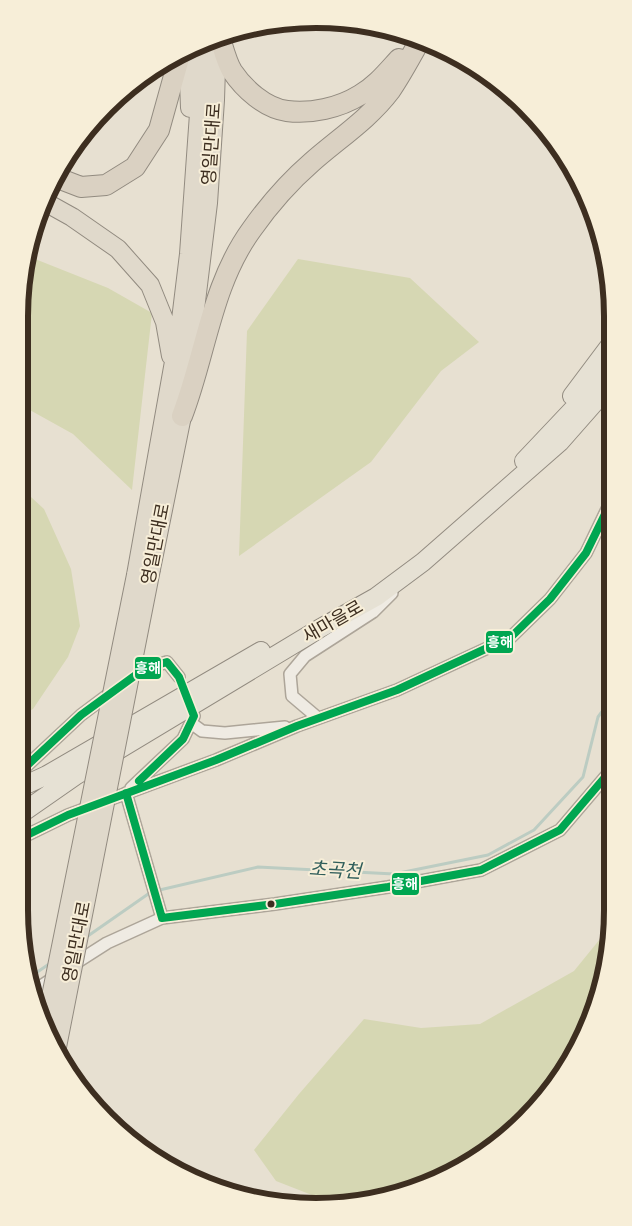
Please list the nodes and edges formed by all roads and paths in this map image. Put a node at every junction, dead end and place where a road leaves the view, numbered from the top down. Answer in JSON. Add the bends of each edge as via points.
{"nodes":[{"id":1,"x":407,"y":42,"type":"edge"},
{"id":2,"x":221,"y":44,"type":"edge"},
{"id":3,"x":218,"y":45,"type":"edge"},
{"id":4,"x":417,"y":46,"type":"edge"},
{"id":5,"x":204,"y":50,"type":"edge"},
{"id":6,"x":188,"y":57,"type":"edge"},
{"id":7,"x":178,"y":63,"type":"edge"},
{"id":8,"x":196,"y":160,"type":"junction"},
{"id":9,"x":62,"y":180,"type":"edge"},
{"id":10,"x":50,"y":205,"type":"edge"},
{"id":11,"x":604,"y":353,"type":"edge"},
{"id":12,"x":173,"y":368,"type":"junction"},
{"id":13,"x":604,"y":388,"type":"edge"},
{"id":14,"x":604,"y":389,"type":"edge"},
{"id":15,"x":182,"y":416,"type":"junction"},
{"id":16,"x":506,"y":479,"type":"junction"},
{"id":17,"x":604,"y":518,"type":"edge"},
{"id":18,"x":424,"y":562,"type":"junction"},
{"id":19,"x":144,"y":572,"type":"junction"},
{"id":20,"x":179,"y":677,"type":"dead end"},
{"id":21,"x":318,"y":718,"type":"junction"},
{"id":22,"x":297,"y":726,"type":"junction"},
{"id":23,"x":28,"y":765,"type":"edge"},
{"id":24,"x":604,"y":778,"type":"edge"},
{"id":25,"x":28,"y":784,"type":"edge"},
{"id":26,"x":126,"y":793,"type":"junction"},
{"id":27,"x":28,"y":809,"type":"edge"},
{"id":28,"x":28,"y":835,"type":"edge"},
{"id":29,"x":162,"y":918,"type":"junction"},
{"id":30,"x":38,"y":988,"type":"edge"},
{"id":31,"x":47,"y":1015,"type":"edge"},
{"id":32,"x":58,"y":1040,"type":"edge"}],
"edges":[{"from":1,"to":2,"type":"highway","via":[[400,59],[361,95],[339,106],[308,111],[286,111],[270,106],[250,91],[232,70]]},
{"from":3,"to":15,"type":"highway","name":"영일만대로","via":[[208,203]]},
{"from":4,"to":15,"type":"highway","via":[[379,104],[310,164],[250,231],[227,271],[215,302],[193,388]]},
{"from":5,"to":8,"type":"highway","name":"영일만대로"},
{"from":6,"to":8,"type":"highway","via":[[190,122]]},
{"from":7,"to":9,"type":"highway","via":[[159,130],[135,167],[106,186],[81,187]]},
{"from":8,"to":12,"type":"highway","name":"영일만대로","via":[[189,254]]},
{"from":10,"to":12,"type":"highway","via":[[118,249],[150,285],[165,322]]},
{"from":11,"to":16,"type":"main road"},
{"from":12,"to":19,"type":"highway","name":"영일만대로"},
{"from":13,"to":16,"type":"main road","name":"새마을로"},
{"from":14,"to":18,"type":"main road","name":"새마을로","via":[[560,442]]},
{"from":15,"to":19,"type":"highway","name":"영일만대로"},
{"from":16,"to":25,"type":"main road","name":"새마을로","via":[[402,566],[345,604]]},
{"from":17,"to":21,"type":"street","via":[[586,553],[550,600],[511,637],[397,690]]},
{"from":18,"to":21,"type":"street","via":[[373,612],[305,656],[290,674],[292,696]]},
{"from":18,"to":27,"type":"main road","name":"새마을로","via":[[376,597],[75,776]]},
{"from":19,"to":31,"type":"highway","name":"영일만대로","bridge":true},
{"from":19,"to":32,"type":"highway","name":"영일만대로","bridge":true},
{"from":20,"to":23,"type":"street","via":[[167,662],[144,669],[81,715]]},
{"from":21,"to":22,"type":"street"},
{"from":22,"to":26,"type":"street"},
{"from":22,"to":26,"type":"street","via":[[226,733],[202,731],[192,719],[183,739]]},
{"from":24,"to":29,"type":"street","via":[[560,830],[480,870],[388,887]]},
{"from":26,"to":28,"type":"street"},
{"from":26,"to":29,"type":"street"},
{"from":29,"to":30,"type":"street","via":[[107,943]]}]}
